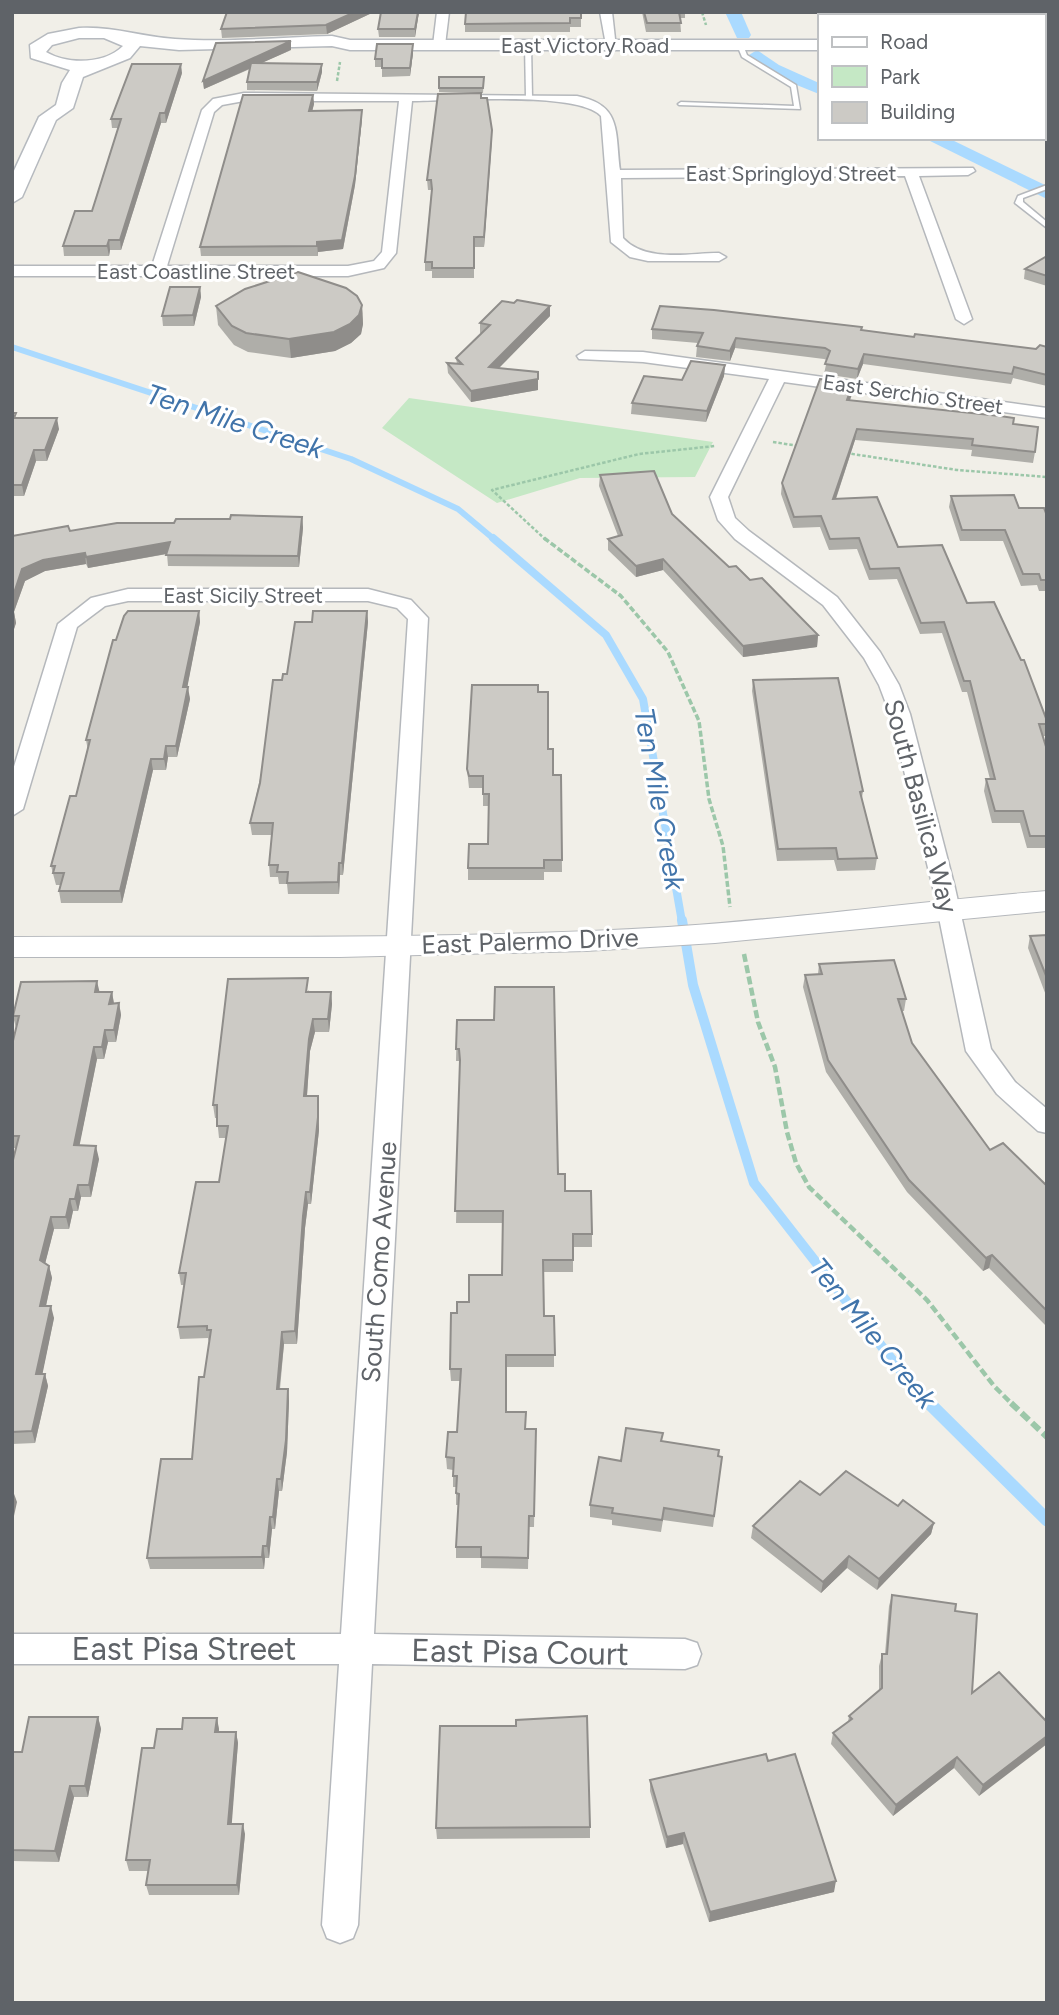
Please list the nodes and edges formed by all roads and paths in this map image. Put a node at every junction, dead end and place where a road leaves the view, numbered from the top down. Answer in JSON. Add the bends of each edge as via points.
{"nodes":[{"id":1,"x":443,"y":12,"type":"edge"},
{"id":2,"x":606,"y":12,"type":"edge"},
{"id":3,"x":95,"y":15,"type":"dead end"},
{"id":4,"x":123,"y":33,"type":"junction"},
{"id":5,"x":66,"y":35,"type":"junction"},
{"id":6,"x":439,"y":45,"type":"junction"},
{"id":7,"x":528,"y":45,"type":"junction"},
{"id":8,"x":612,"y":45,"type":"junction"},
{"id":9,"x":740,"y":45,"type":"junction"},
{"id":10,"x":818,"y":45,"type":"edge"},
{"id":11,"x":346,"y":49,"type":"junction"},
{"id":12,"x":30,"y":51,"type":"junction"},
{"id":13,"x":110,"y":60,"type":"junction"},
{"id":14,"x":51,"y":77,"type":"dead end"},
{"id":15,"x":336,"y":90,"type":"dead end"},
{"id":16,"x":406,"y":97,"type":"junction"},
{"id":17,"x":529,"y":97,"type":"junction"},
{"id":18,"x":681,"y":104,"type":"dead end"},
{"id":19,"x":968,"y":171,"type":"dead end"},
{"id":20,"x":911,"y":173,"type":"junction"},
{"id":21,"x":614,"y":174,"type":"junction"},
{"id":22,"x":1047,"y":187,"type":"edge"},
{"id":23,"x":12,"y":197,"type":"edge"},
{"id":24,"x":1047,"y":226,"type":"edge"},
{"id":25,"x":719,"y":257,"type":"dead end"},
{"id":26,"x":12,"y":271,"type":"edge"},
{"id":27,"x":158,"y":271,"type":"junction"},
{"id":28,"x":964,"y":319,"type":"dead end"},
{"id":29,"x":585,"y":356,"type":"dead end"},
{"id":30,"x":779,"y":376,"type":"junction"},
{"id":31,"x":1047,"y":413,"type":"edge"},
{"id":32,"x":774,"y":442,"type":"dead end"},
{"id":33,"x":715,"y":446,"type":"dead end"},
{"id":34,"x":800,"y":446,"type":"edge"},
{"id":35,"x":839,"y":452,"type":"edge"},
{"id":36,"x":1047,"y":477,"type":"edge"},
{"id":37,"x":404,"y":604,"type":"joint"},
{"id":38,"x":12,"y":809,"type":"edge"},
{"id":39,"x":1047,"y":901,"type":"edge"},
{"id":40,"x":948,"y":907,"type":"junction"},
{"id":41,"x":731,"y":909,"type":"dead end"},
{"id":42,"x":399,"y":945,"type":"junction"},
{"id":43,"x":12,"y":947,"type":"edge"},
{"id":44,"x":743,"y":949,"type":"dead end"},
{"id":45,"x":1047,"y":1124,"type":"edge"},
{"id":46,"x":1047,"y":1437,"type":"edge"},
{"id":47,"x":355,"y":1649,"type":"junction"},
{"id":48,"x":12,"y":1650,"type":"edge"},
{"id":49,"x":685,"y":1654,"type":"dead end"},
{"id":50,"x":340,"y":1925,"type":"dead end"}],
"edges":[{"from":1,"to":6,"type":"street"},
{"from":2,"to":8,"type":"street"},
{"from":3,"to":5,"type":"main road"},
{"from":4,"to":5,"type":"main road","name":"East Victory Road"},
{"from":4,"to":11,"type":"main road","name":"East Victory Road","via":[[161,45],[332,41]]},
{"from":4,"to":13,"type":"main road","via":[[132,47]]},
{"from":5,"to":12,"type":"main road"},
{"from":6,"to":7,"type":"main road","name":"East Victory Road"},
{"from":6,"to":11,"type":"main road","name":"East Victory Road"},
{"from":7,"to":8,"type":"main road","name":"East Victory Road"},
{"from":7,"to":17,"type":"lane"},
{"from":8,"to":9,"type":"main road","name":"East Victory Road"},
{"from":9,"to":10,"type":"main road","name":"East Victory Road"},
{"from":9,"to":18,"type":"lane","via":[[744,56],[794,86],[798,108]]},
{"from":11,"to":13,"type":"main road","name":"East Victory Road"},
{"from":11,"to":15,"type":"path"},
{"from":12,"to":13,"type":"main road","name":"East Victory Road","via":[[63,64]]},
{"from":12,"to":14,"type":"main road","via":[[53,70]]},
{"from":13,"to":23,"type":"main road","via":[[78,70],[68,85],[64,108],[45,109]]},
{"from":16,"to":17,"type":"street"},
{"from":16,"to":27,"type":"street","via":[[244,97],[218,102],[208,110]]},
{"from":16,"to":27,"type":"street","name":"East Coastline Street","via":[[389,253],[379,265],[348,271]]},
{"from":17,"to":21,"type":"street","via":[[591,103],[607,117]]},
{"from":19,"to":20,"type":"street","name":"East Springloyd Street"},
{"from":20,"to":21,"type":"street","name":"East Springloyd Street"},
{"from":20,"to":28,"type":"street"},
{"from":21,"to":25,"type":"street","via":[[620,245],[651,256]]},
{"from":22,"to":24,"type":"lane","via":[[1028,192],[1018,203]]},
{"from":26,"to":27,"type":"street","name":"East Coastline Street"},
{"from":29,"to":30,"type":"street","name":"East Serchio Street","via":[[643,358]]},
{"from":30,"to":31,"type":"street","name":"East Serchio Street"},
{"from":30,"to":40,"type":"street","name":"South Basilica Way","via":[[719,497],[720,507],[742,535],[830,601],[878,666],[900,714]]},
{"from":32,"to":34,"type":"path"},
{"from":33,"to":41,"type":"path","via":[[639,454],[492,490],[549,542],[621,596],[668,652],[699,721]]},
{"from":35,"to":36,"type":"path","via":[[957,470]]},
{"from":37,"to":38,"type":"street","name":"East Sicily Street","via":[[368,595],[128,595],[83,610],[68,624]]},
{"from":37,"to":42,"type":"street","name":"South Como Avenue","via":[[418,618]]},
{"from":39,"to":40,"type":"street","name":"East Palermo Drive"},
{"from":40,"to":42,"type":"street","name":"East Palermo Drive","via":[[670,937]]},
{"from":40,"to":45,"type":"street","name":"South Basilica Way","via":[[979,1051],[1006,1088]]},
{"from":42,"to":43,"type":"street","name":"East Palermo Drive"},
{"from":42,"to":47,"type":"street","name":"South Como Avenue"},
{"from":44,"to":46,"type":"path","via":[[758,1022],[778,1077],[787,1132],[809,1187],[903,1274],[994,1386]]},
{"from":47,"to":48,"type":"street","name":"East Pisa Street"},
{"from":47,"to":49,"type":"street","name":"East Pisa Court"},
{"from":47,"to":50,"type":"street","name":"South Como Avenue"}]}
